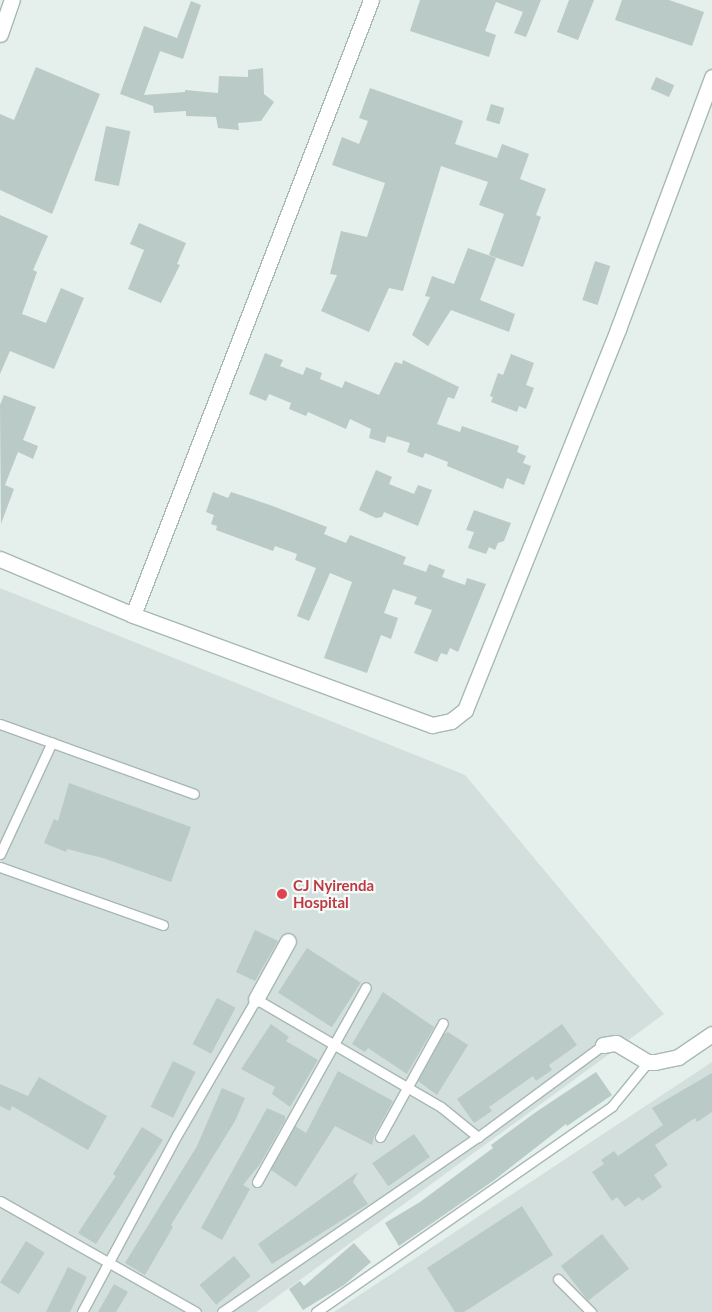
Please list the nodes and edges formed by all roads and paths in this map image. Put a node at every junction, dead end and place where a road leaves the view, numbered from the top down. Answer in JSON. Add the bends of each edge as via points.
{"nodes":[{"id":1,"x":12,"y":0,"type":"edge"},
{"id":2,"x":371,"y":0,"type":"edge"},
{"id":3,"x":0,"y":34,"type":"edge"},
{"id":4,"x":712,"y":77,"type":"edge"},
{"id":5,"x":0,"y":559,"type":"edge"},
{"id":6,"x":133,"y":615,"type":"junction"},
{"id":7,"x":0,"y":724,"type":"edge"},
{"id":8,"x":52,"y":742,"type":"junction"},
{"id":9,"x":194,"y":794,"type":"dead end"},
{"id":10,"x":0,"y":854,"type":"edge"},
{"id":11,"x":0,"y":867,"type":"edge"},
{"id":12,"x":163,"y":925,"type":"dead end"},
{"id":13,"x":288,"y":941,"type":"dead end"},
{"id":14,"x":366,"y":987,"type":"dead end"},
{"id":15,"x":256,"y":999,"type":"junction"},
{"id":16,"x":443,"y":1023,"type":"dead end"},
{"id":17,"x":712,"y":1034,"type":"edge"},
{"id":18,"x":334,"y":1043,"type":"junction"},
{"id":19,"x":603,"y":1045,"type":"joint"},
{"id":20,"x":648,"y":1062,"type":"junction"},
{"id":21,"x":408,"y":1086,"type":"junction"},
{"id":22,"x":380,"y":1137,"type":"dead end"},
{"id":23,"x":478,"y":1137,"type":"junction"},
{"id":24,"x":257,"y":1182,"type":"dead end"},
{"id":25,"x":0,"y":1201,"type":"edge"},
{"id":26,"x":108,"y":1263,"type":"junction"},
{"id":27,"x":558,"y":1279,"type":"dead end"},
{"id":28,"x":82,"y":1312,"type":"edge"},
{"id":29,"x":196,"y":1312,"type":"edge"},
{"id":30,"x":222,"y":1312,"type":"edge"},
{"id":31,"x":316,"y":1312,"type":"edge"},
{"id":32,"x":591,"y":1312,"type":"edge"}],
"edges":[{"from":1,"to":3,"type":"street"},
{"from":2,"to":6,"type":"street"},
{"from":4,"to":6,"type":"street","via":[[618,329],[465,710],[451,721],[432,725]]},
{"from":5,"to":6,"type":"street"},
{"from":7,"to":8,"type":"lane"},
{"from":8,"to":9,"type":"lane"},
{"from":8,"to":10,"type":"lane"},
{"from":11,"to":12,"type":"lane"},
{"from":13,"to":15,"type":"street"},
{"from":14,"to":18,"type":"lane"},
{"from":15,"to":18,"type":"lane"},
{"from":15,"to":26,"type":"lane"},
{"from":16,"to":21,"type":"lane"},
{"from":17,"to":20,"type":"street","via":[[678,1057]]},
{"from":18,"to":21,"type":"lane"},
{"from":18,"to":24,"type":"lane"},
{"from":19,"to":20,"type":"street","via":[[616,1044]]},
{"from":19,"to":23,"type":"lane"},
{"from":20,"to":31,"type":"lane","via":[[612,1106]]},
{"from":21,"to":22,"type":"lane"},
{"from":21,"to":23,"type":"lane","via":[[452,1114]]},
{"from":23,"to":30,"type":"lane"},
{"from":25,"to":26,"type":"lane"},
{"from":26,"to":28,"type":"lane"},
{"from":26,"to":29,"type":"lane"},
{"from":27,"to":32,"type":"lane"}]}
